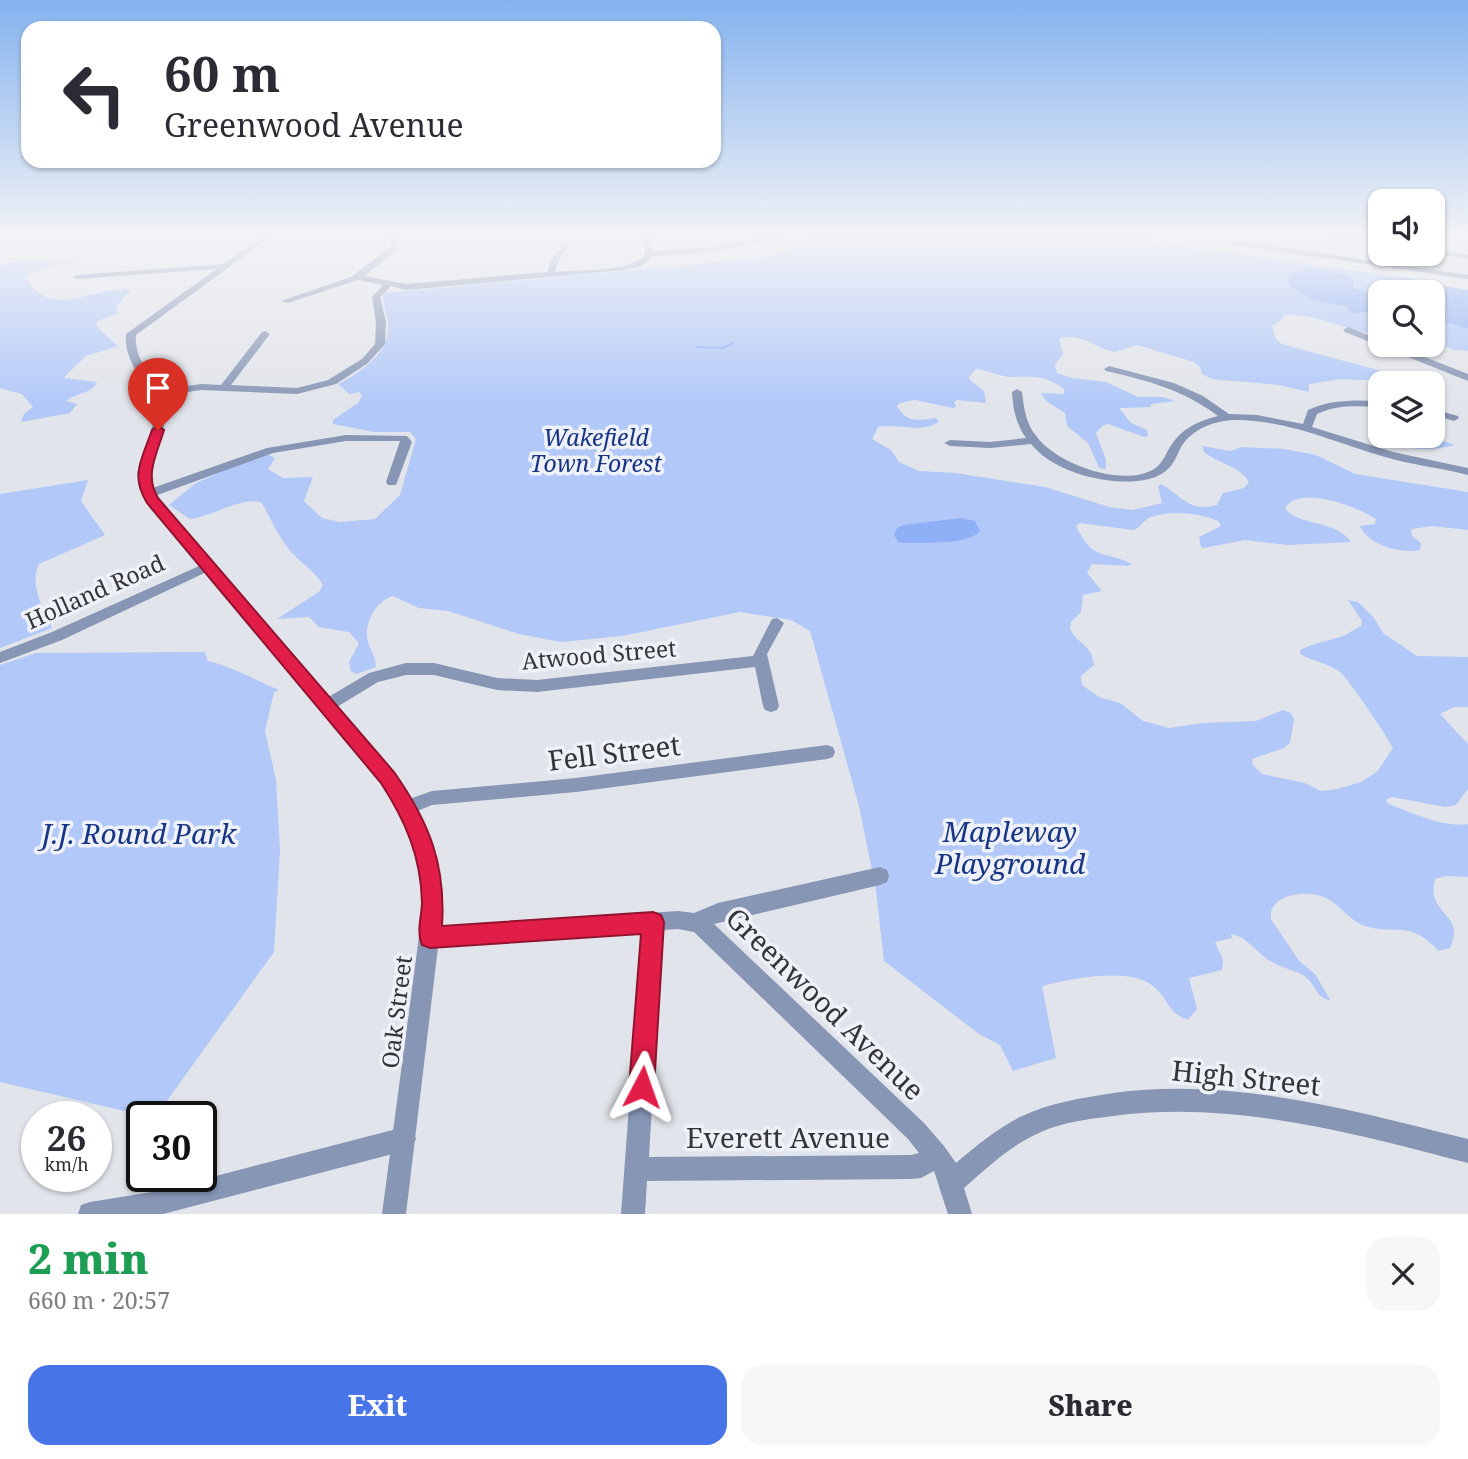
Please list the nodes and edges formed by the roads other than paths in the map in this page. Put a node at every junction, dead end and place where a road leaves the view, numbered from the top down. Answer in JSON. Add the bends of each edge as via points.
{"nodes":[{"id":1,"x":187,"y":294,"type":"edge"},
{"id":2,"x":307,"y":294,"type":"edge"},
{"id":3,"x":379,"y":294,"type":"edge"},
{"id":4,"x":285,"y":301,"type":"dead end"},
{"id":5,"x":1348,"y":330,"type":"dead end"},
{"id":6,"x":265,"y":334,"type":"dead end"},
{"id":7,"x":1368,"y":338,"type":"edge"},
{"id":8,"x":1416,"y":357,"type":"edge"},
{"id":9,"x":1109,"y":369,"type":"dead end"},
{"id":10,"x":1468,"y":378,"type":"edge"},
{"id":11,"x":224,"y":388,"type":"junction"},
{"id":12,"x":1017,"y":392,"type":"dead end"},
{"id":13,"x":153,"y":394,"type":"junction"},
{"id":14,"x":1368,"y":404,"type":"edge"},
{"id":15,"x":1445,"y":415,"type":"edge"},
{"id":16,"x":1226,"y":417,"type":"junction"},
{"id":17,"x":1454,"y":418,"type":"dead end"},
{"id":18,"x":1307,"y":427,"type":"junction"},
{"id":19,"x":1032,"y":441,"type":"junction"},
{"id":20,"x":950,"y":443,"type":"dead end"},
{"id":21,"x":1468,"y":472,"type":"edge"},
{"id":22,"x":393,"y":482,"type":"dead end"},
{"id":23,"x":148,"y":494,"type":"junction"},
{"id":24,"x":208,"y":566,"type":"junction"},
{"id":25,"x":777,"y":623,"type":"dead end"},
{"id":26,"x":0,"y":658,"type":"edge"},
{"id":27,"x":760,"y":661,"type":"junction"},
{"id":28,"x":327,"y":706,"type":"junction"},
{"id":29,"x":771,"y":706,"type":"dead end"},
{"id":30,"x":827,"y":752,"type":"dead end"},
{"id":31,"x":407,"y":807,"type":"junction"},
{"id":32,"x":880,"y":876,"type":"dead end"},
{"id":33,"x":653,"y":922,"type":"junction"},
{"id":34,"x":696,"y":922,"type":"junction"},
{"id":35,"x":430,"y":937,"type":"junction"},
{"id":36,"x":404,"y":1139,"type":"junction"},
{"id":37,"x":1468,"y":1151,"type":"edge"},
{"id":38,"x":936,"y":1154,"type":"junction"},
{"id":39,"x":636,"y":1169,"type":"junction"},
{"id":40,"x":952,"y":1182,"type":"junction"},
{"id":41,"x":90,"y":1214,"type":"edge"},
{"id":42,"x":394,"y":1214,"type":"edge"},
{"id":43,"x":633,"y":1214,"type":"edge"},
{"id":44,"x":960,"y":1214,"type":"edge"}],
"edges":[{"from":1,"to":13,"type":"street","via":[[131,334],[129,346]]},
{"from":2,"to":4,"type":"street"},
{"from":3,"to":11,"type":"street","via":[[380,344],[343,377],[293,391]]},
{"from":5,"to":7,"type":"street"},
{"from":6,"to":11,"type":"street"},
{"from":8,"to":10,"type":"street"},
{"from":9,"to":16,"type":"street","via":[[1173,385]]},
{"from":11,"to":13,"type":"street"},
{"from":12,"to":19,"type":"street","via":[[1018,416]]},
{"from":13,"to":23,"type":"street","via":[[159,418],[143,476]]},
{"from":14,"to":18,"type":"street","via":[[1315,410]]},
{"from":15,"to":17,"type":"street"},
{"from":16,"to":18,"type":"street"},
{"from":16,"to":19,"type":"street","via":[[1193,428],[1166,466],[1135,477],[1077,470],[1055,460]]},
{"from":18,"to":21,"type":"street","via":[[1392,455]]},
{"from":19,"to":20,"type":"street"},
{"from":22,"to":23,"type":"street","via":[[405,452],[403,438],[353,438],[264,452]]},
{"from":23,"to":24,"type":"street","name":"Oak Street"},
{"from":24,"to":26,"type":"street","name":"Holland Road"},
{"from":24,"to":28,"type":"street","name":"Oak Street"},
{"from":25,"to":27,"type":"street"},
{"from":27,"to":28,"type":"street","name":"Atwood Street","via":[[537,686],[487,682],[434,669],[406,669],[374,677]]},
{"from":27,"to":29,"type":"street"},
{"from":28,"to":31,"type":"street","name":"Oak Street","via":[[388,777]]},
{"from":30,"to":31,"type":"street","name":"Fell Street","via":[[576,785],[432,798]]},
{"from":31,"to":35,"type":"street","name":"Oak Street","via":[[430,871]]},
{"from":32,"to":34,"type":"street","via":[[718,912]]},
{"from":33,"to":34,"type":"street","name":"Greenwood Avenue"},
{"from":33,"to":35,"type":"street","name":"Greenwood Avenue"},
{"from":33,"to":39,"type":"street"},
{"from":34,"to":38,"type":"street","name":"Greenwood Avenue","via":[[873,1086]]},
{"from":35,"to":36,"type":"street","name":"Oak Street"},
{"from":36,"to":41,"type":"street","via":[[158,1203]]},
{"from":36,"to":42,"type":"street","name":"Oak Street"},
{"from":37,"to":40,"type":"street","name":"High Street","via":[[1315,1114],[1231,1101],[1161,1098],[1051,1116],[1005,1140]]},
{"from":38,"to":39,"type":"street","name":"Everett Avenue","via":[[911,1167]]},
{"from":38,"to":40,"type":"street","name":"Greenwood Avenue"},
{"from":39,"to":43,"type":"street"},
{"from":40,"to":44,"type":"street","name":"Greenwood Avenue"}]}
